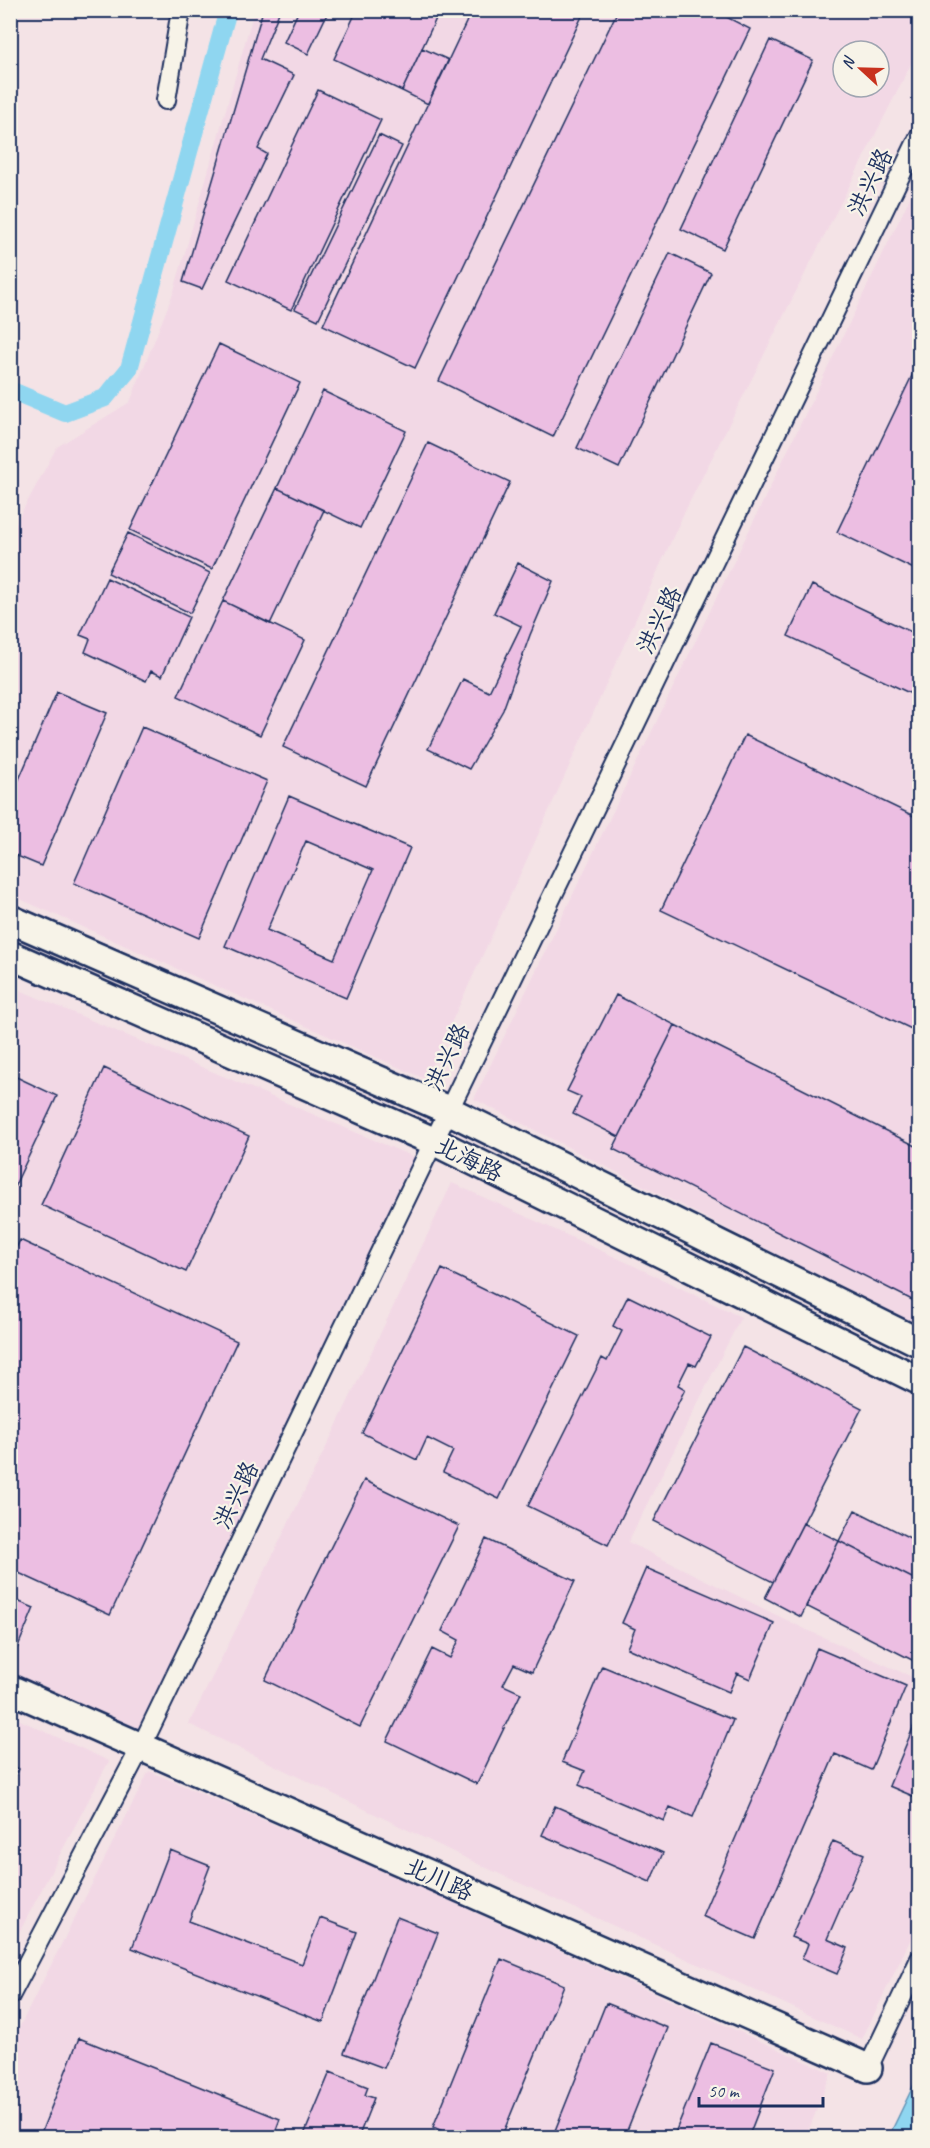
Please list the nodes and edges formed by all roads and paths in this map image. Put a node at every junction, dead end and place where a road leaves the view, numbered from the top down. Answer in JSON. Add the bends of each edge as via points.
{"nodes":[{"id":1,"x":181,"y":10,"type":"edge"},
{"id":2,"x":166,"y":100,"type":"dead end"},
{"id":3,"x":920,"y":135,"type":"edge"},
{"id":4,"x":10,"y":918,"type":"edge"},
{"id":5,"x":10,"y":955,"type":"edge"},
{"id":6,"x":448,"y":1110,"type":"junction"},
{"id":7,"x":433,"y":1141,"type":"junction"},
{"id":8,"x":920,"y":1343,"type":"edge"},
{"id":9,"x":920,"y":1381,"type":"edge"},
{"id":10,"x":10,"y":1689,"type":"edge"},
{"id":11,"x":141,"y":1747,"type":"junction"},
{"id":12,"x":920,"y":1959,"type":"edge"},
{"id":13,"x":10,"y":1996,"type":"edge"},
{"id":14,"x":868,"y":2068,"type":"joint"}],
"edges":[{"from":1,"to":2,"type":"street"},
{"from":3,"to":6,"type":"street","name":"洪兴路"},
{"from":4,"to":6,"type":"street","name":"北海路"},
{"from":5,"to":7,"type":"street","name":"北海路"},
{"from":6,"to":7,"type":"street","name":"洪兴路"},
{"from":6,"to":8,"type":"street","name":"北海路"},
{"from":7,"to":9,"type":"street","name":"北海路"},
{"from":7,"to":11,"type":"street","name":"洪兴路"},
{"from":10,"to":11,"type":"street","name":"北川路"},
{"from":11,"to":13,"type":"street","name":"洪兴路"},
{"from":11,"to":14,"type":"street","name":"北川路"},
{"from":12,"to":14,"type":"street"}]}
